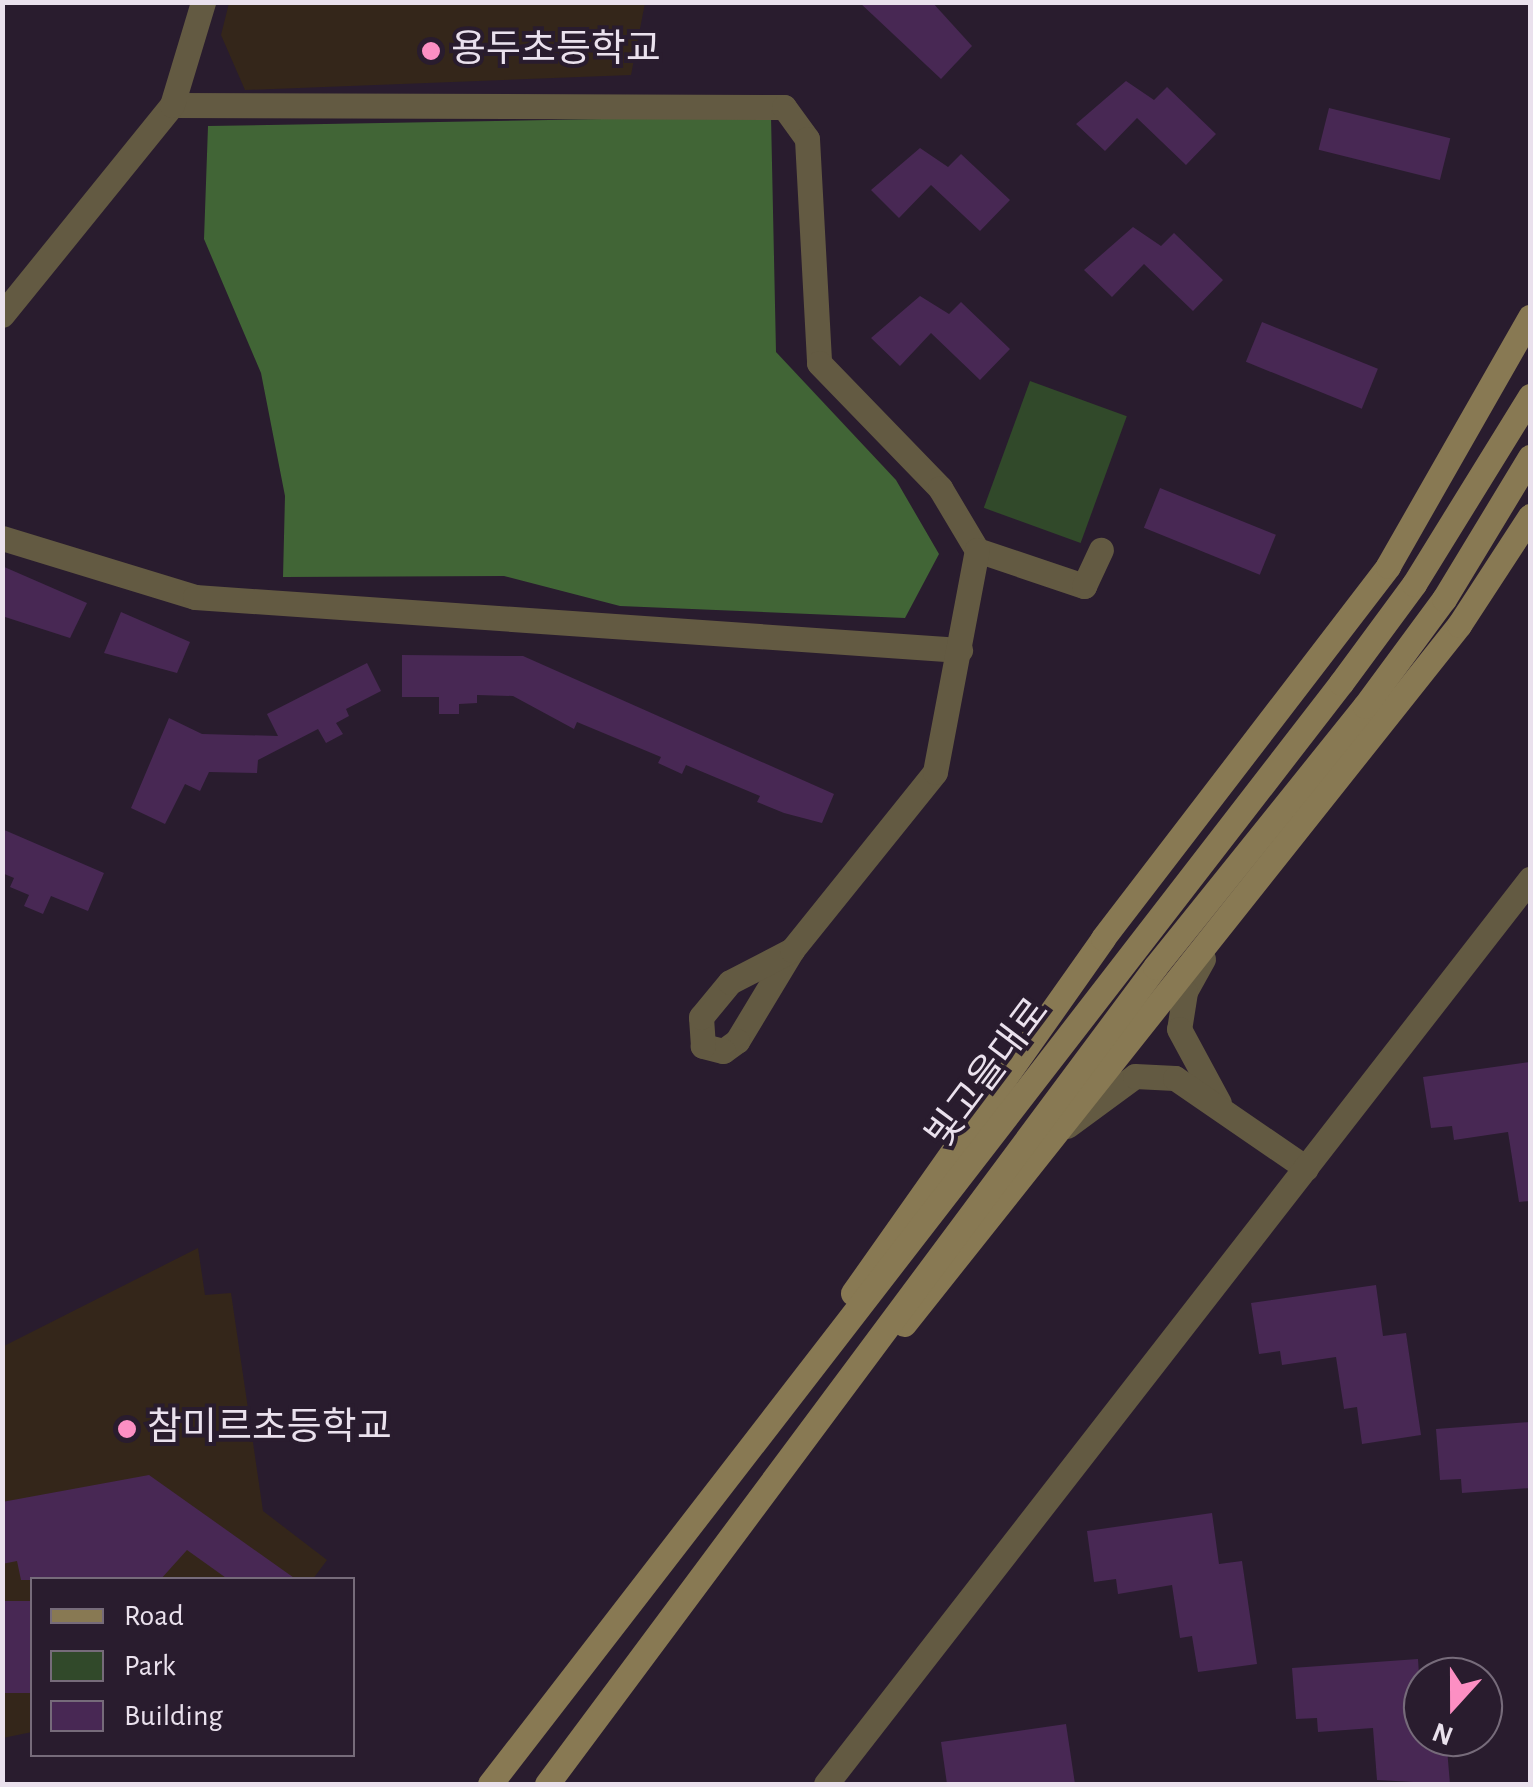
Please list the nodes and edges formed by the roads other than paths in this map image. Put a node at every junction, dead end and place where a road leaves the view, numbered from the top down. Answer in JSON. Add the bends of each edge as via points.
{"nodes":[{"id":1,"x":203,"y":2,"type":"edge"},
{"id":2,"x":172,"y":105,"type":"junction"},
{"id":3,"x":2,"y":315,"type":"edge"},
{"id":4,"x":1530,"y":317,"type":"edge"},
{"id":5,"x":1530,"y":396,"type":"edge"},
{"id":6,"x":1530,"y":458,"type":"edge"},
{"id":7,"x":1530,"y":516,"type":"edge"},
{"id":8,"x":2,"y":538,"type":"edge"},
{"id":9,"x":978,"y":550,"type":"junction"},
{"id":10,"x":1100,"y":550,"type":"dead end"},
{"id":11,"x":960,"y":650,"type":"junction"},
{"id":12,"x":1530,"y":879,"type":"edge"},
{"id":13,"x":1220,"y":929,"type":"junction"},
{"id":14,"x":792,"y":950,"type":"dead end"},
{"id":15,"x":1219,"y":1104,"type":"junction"},
{"id":16,"x":1063,"y":1129,"type":"junction"},
{"id":17,"x":1306,"y":1168,"type":"junction"},
{"id":18,"x":820,"y":1348,"type":"junction"},
{"id":19,"x":855,"y":1374,"type":"junction"},
{"id":20,"x":490,"y":1784,"type":"edge"},
{"id":21,"x":548,"y":1784,"type":"edge"},
{"id":22,"x":826,"y":1784,"type":"edge"}],
"edges":[{"from":1,"to":2,"type":"street"},
{"from":2,"to":3,"type":"street"},
{"from":2,"to":9,"type":"street","via":[[784,107],[807,139],[819,363],[929,475]]},
{"from":4,"to":18,"type":"main road","via":[[1388,566],[1103,938],[880,1248]]},
{"from":5,"to":18,"type":"main road","name":"빛고을대로","via":[[1414,584],[1341,683],[897,1260]]},
{"from":6,"to":19,"type":"main road","name":"빛고을대로","via":[[1444,599],[1154,968]]},
{"from":7,"to":13,"type":"main road","via":[[1459,626]]},
{"from":8,"to":11,"type":"street","via":[[194,597]]},
{"from":9,"to":10,"type":"street","via":[[1084,586]]},
{"from":9,"to":11,"type":"street"},
{"from":11,"to":14,"type":"street","via":[[935,772]]},
{"from":12,"to":17,"type":"street"},
{"from":13,"to":15,"type":"street","via":[[1184,992],[1179,1030]]},
{"from":13,"to":16,"type":"main road"},
{"from":15,"to":16,"type":"street","via":[[1174,1078],[1135,1076]]},
{"from":15,"to":17,"type":"street"},
{"from":16,"to":19,"type":"main road","via":[[939,1288]]},
{"from":17,"to":22,"type":"street"},
{"from":18,"to":20,"type":"main road","name":"빛고을대로"},
{"from":19,"to":21,"type":"main road","name":"빛고을대로"}]}
